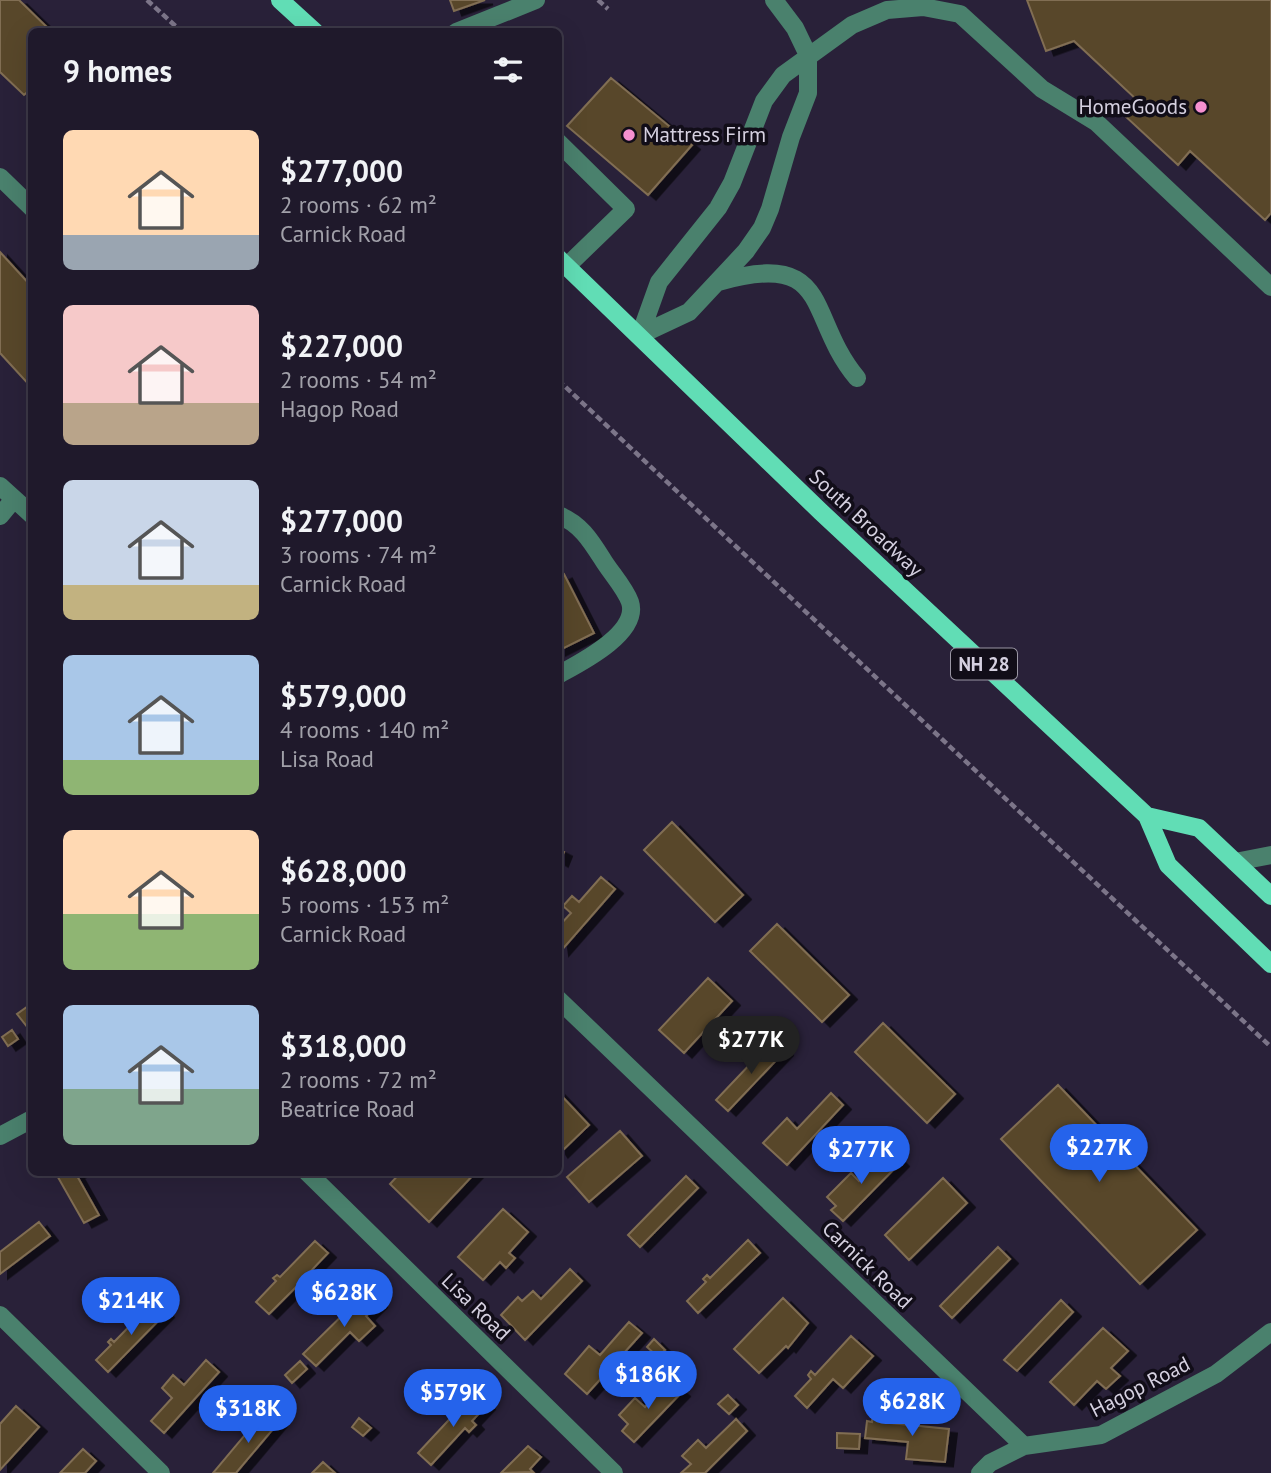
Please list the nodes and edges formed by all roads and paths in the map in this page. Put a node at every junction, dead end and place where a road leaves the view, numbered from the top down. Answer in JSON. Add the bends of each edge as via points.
{"nodes":[{"id":1,"x":147,"y":0,"type":"edge"},
{"id":2,"x":280,"y":0,"type":"edge"},
{"id":3,"x":536,"y":0,"type":"edge"},
{"id":4,"x":598,"y":0,"type":"edge"},
{"id":5,"x":774,"y":0,"type":"edge"},
{"id":6,"x":964,"y":7,"type":"edge"},
{"id":7,"x":608,"y":9,"type":"dead end"},
{"id":8,"x":177,"y":28,"type":"edge"},
{"id":9,"x":311,"y":28,"type":"edge"},
{"id":10,"x":466,"y":28,"type":"edge"},
{"id":11,"x":808,"y":55,"type":"junction"},
{"id":12,"x":562,"y":146,"type":"edge"},
{"id":13,"x":0,"y":177,"type":"edge"},
{"id":14,"x":28,"y":202,"type":"edge"},
{"id":15,"x":563,"y":262,"type":"edge"},
{"id":16,"x":718,"y":282,"type":"junction"},
{"id":17,"x":1271,"y":287,"type":"edge"},
{"id":18,"x":640,"y":335,"type":"junction"},
{"id":19,"x":857,"y":378,"type":"dead end"},
{"id":20,"x":562,"y":384,"type":"edge"},
{"id":21,"x":0,"y":486,"type":"edge"},
{"id":22,"x":14,"y":499,"type":"junction"},
{"id":23,"x":28,"y":511,"type":"edge"},
{"id":24,"x":0,"y":516,"type":"edge"},
{"id":25,"x":562,"y":517,"type":"edge"},
{"id":26,"x":562,"y":673,"type":"edge"},
{"id":27,"x":1147,"y":816,"type":"junction"},
{"id":28,"x":1271,"y":855,"type":"edge"},
{"id":29,"x":1235,"y":862,"type":"junction"},
{"id":30,"x":1271,"y":895,"type":"edge"},
{"id":31,"x":1271,"y":964,"type":"edge"},
{"id":32,"x":562,"y":1003,"type":"edge"},
{"id":33,"x":1271,"y":1047,"type":"edge"},
{"id":34,"x":28,"y":1121,"type":"edge"},
{"id":35,"x":0,"y":1136,"type":"edge"},
{"id":36,"x":311,"y":1176,"type":"edge"},
{"id":37,"x":0,"y":1315,"type":"edge"},
{"id":38,"x":1271,"y":1332,"type":"edge"},
{"id":39,"x":1024,"y":1446,"type":"junction"},
{"id":40,"x":161,"y":1473,"type":"edge"},
{"id":41,"x":614,"y":1473,"type":"edge"},
{"id":42,"x":980,"y":1473,"type":"edge"}],
"edges":[{"from":1,"to":8,"type":"path"},
{"from":2,"to":9,"type":"main road"},
{"from":3,"to":10,"type":"street"},
{"from":4,"to":7,"type":"path"},
{"from":5,"to":11,"type":"street"},
{"from":6,"to":11,"type":"street","via":[[887,10],[852,25]]},
{"from":6,"to":17,"type":"street","via":[[1042,89],[1096,122]]},
{"from":11,"to":16,"type":"street","via":[[808,93],[770,209],[747,251]]},
{"from":11,"to":18,"type":"street","via":[[783,75],[764,101],[732,183],[718,208],[659,282]]},
{"from":12,"to":15,"type":"street","via":[[626,209]]},
{"from":13,"to":14,"type":"street"},
{"from":15,"to":18,"type":"main road","name":"South Broadway","number":"NH 28"},
{"from":16,"to":18,"type":"street","via":[[689,312]]},
{"from":16,"to":19,"type":"street","via":[[764,273],[802,283],[816,297],[844,362]]},
{"from":18,"to":27,"type":"main road","name":"South Broadway","number":"NH 28","via":[[821,512]]},
{"from":20,"to":33,"type":"path"},
{"from":21,"to":22,"type":"street"},
{"from":22,"to":23,"type":"street"},
{"from":22,"to":24,"type":"street"},
{"from":25,"to":26,"type":"street","via":[[583,530],[630,603],[630,617],[623,630]]},
{"from":27,"to":29,"type":"main road","via":[[1199,828]]},
{"from":27,"to":31,"type":"main road","name":"South Broadway","number":"NH 28","via":[[1168,865]]},
{"from":28,"to":29,"type":"street"},
{"from":29,"to":30,"type":"main road"},
{"from":32,"to":39,"type":"street","name":"Carnick Road"},
{"from":34,"to":35,"type":"street"},
{"from":36,"to":41,"type":"street","name":"Lisa Road"},
{"from":37,"to":40,"type":"street"},
{"from":38,"to":39,"type":"street","name":"Hagop Road","via":[[1216,1374],[1101,1435]]},
{"from":39,"to":42,"type":"street","name":"Hagop Road"}]}
